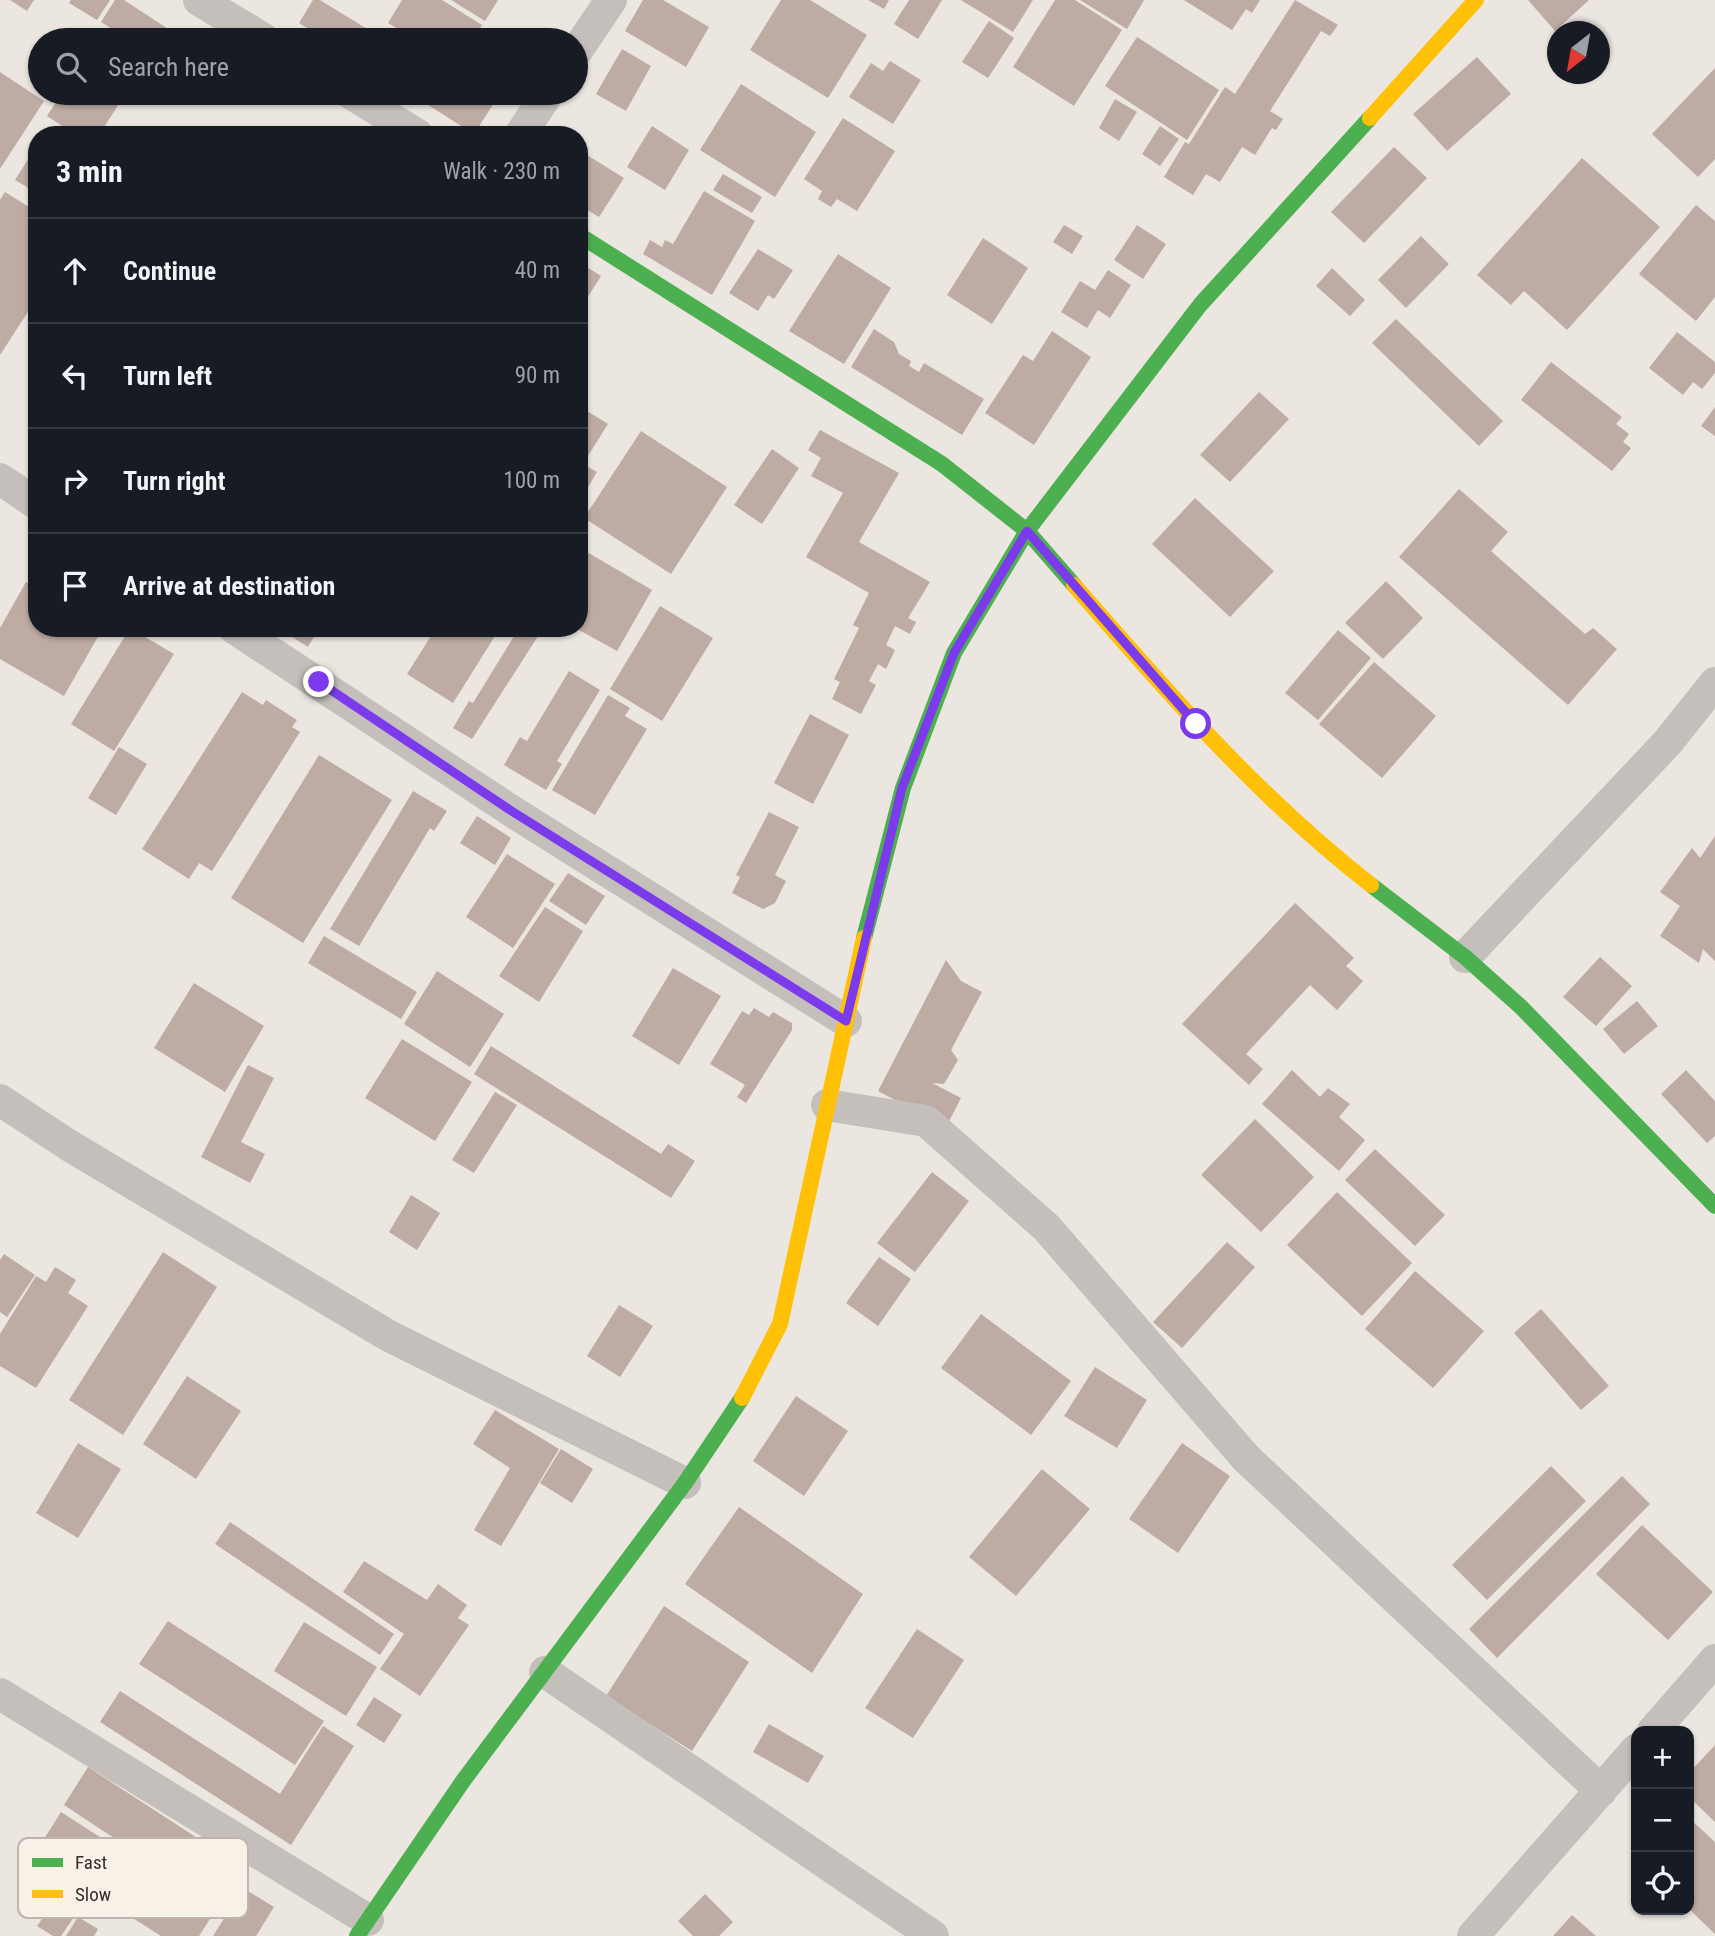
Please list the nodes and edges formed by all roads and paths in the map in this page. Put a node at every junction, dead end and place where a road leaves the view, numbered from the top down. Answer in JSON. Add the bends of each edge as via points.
{"nodes":[{"id":1,"x":199,"y":0,"type":"edge"},
{"id":2,"x":611,"y":0,"type":"edge"},
{"id":3,"x":1476,"y":0,"type":"edge"},
{"id":4,"x":245,"y":28,"type":"edge"},
{"id":5,"x":588,"y":34,"type":"edge"},
{"id":6,"x":369,"y":105,"type":"edge"},
{"id":7,"x":540,"y":105,"type":"edge"},
{"id":8,"x":403,"y":126,"type":"edge"},
{"id":9,"x":526,"y":126,"type":"edge"},
{"id":10,"x":588,"y":241,"type":"edge"},
{"id":11,"x":0,"y":479,"type":"edge"},
{"id":12,"x":28,"y":498,"type":"edge"},
{"id":13,"x":1027,"y":531,"type":"junction"},
{"id":14,"x":248,"y":637,"type":"edge"},
{"id":15,"x":1715,"y":683,"type":"edge"},
{"id":16,"x":1465,"y":957,"type":"junction"},
{"id":17,"x":846,"y":1021,"type":"junction"},
{"id":18,"x":0,"y":1100,"type":"edge"},
{"id":19,"x":827,"y":1105,"type":"junction"},
{"id":20,"x":1715,"y":1206,"type":"edge"},
{"id":21,"x":685,"y":1483,"type":"junction"},
{"id":22,"x":1715,"y":1660,"type":"edge"},
{"id":23,"x":545,"y":1672,"type":"junction"},
{"id":24,"x":0,"y":1693,"type":"edge"},
{"id":25,"x":1657,"y":1726,"type":"edge"},
{"id":26,"x":1631,"y":1756,"type":"edge"},
{"id":27,"x":1601,"y":1791,"type":"junction"},
{"id":28,"x":224,"y":1838,"type":"edge"},
{"id":29,"x":248,"y":1854,"type":"edge"},
{"id":30,"x":363,"y":1928,"type":"edge"},
{"id":31,"x":933,"y":1936,"type":"edge"},
{"id":32,"x":1473,"y":1936,"type":"edge"}],
"edges":[{"from":1,"to":4,"type":"street"},
{"from":2,"to":5,"type":"street"},
{"from":3,"to":13,"type":"street","via":[[1200,305]]},
{"from":6,"to":8,"type":"street"},
{"from":7,"to":9,"type":"street"},
{"from":10,"to":13,"type":"street","via":[[942,464]]},
{"from":11,"to":12,"type":"street"},
{"from":13,"to":16,"type":"street","via":[[1196,724],[1322,847]]},
{"from":13,"to":17,"type":"street","via":[[954,653],[902,788]]},
{"from":14,"to":17,"type":"street","via":[[510,810]]},
{"from":15,"to":16,"type":"street","via":[[1667,743]]},
{"from":16,"to":20,"type":"street","via":[[1521,1007]]},
{"from":17,"to":19,"type":"street"},
{"from":18,"to":21,"type":"street","via":[[389,1336]]},
{"from":19,"to":21,"type":"street","via":[[780,1324],[740,1402]]},
{"from":19,"to":27,"type":"street","via":[[926,1121],[1047,1228],[1246,1458]]},
{"from":21,"to":23,"type":"street"},
{"from":22,"to":25,"type":"street"},
{"from":23,"to":30,"type":"street","via":[[463,1781]]},
{"from":23,"to":31,"type":"street"},
{"from":24,"to":28,"type":"street"},
{"from":26,"to":27,"type":"street"},
{"from":27,"to":32,"type":"street"},
{"from":29,"to":30,"type":"street"}]}
